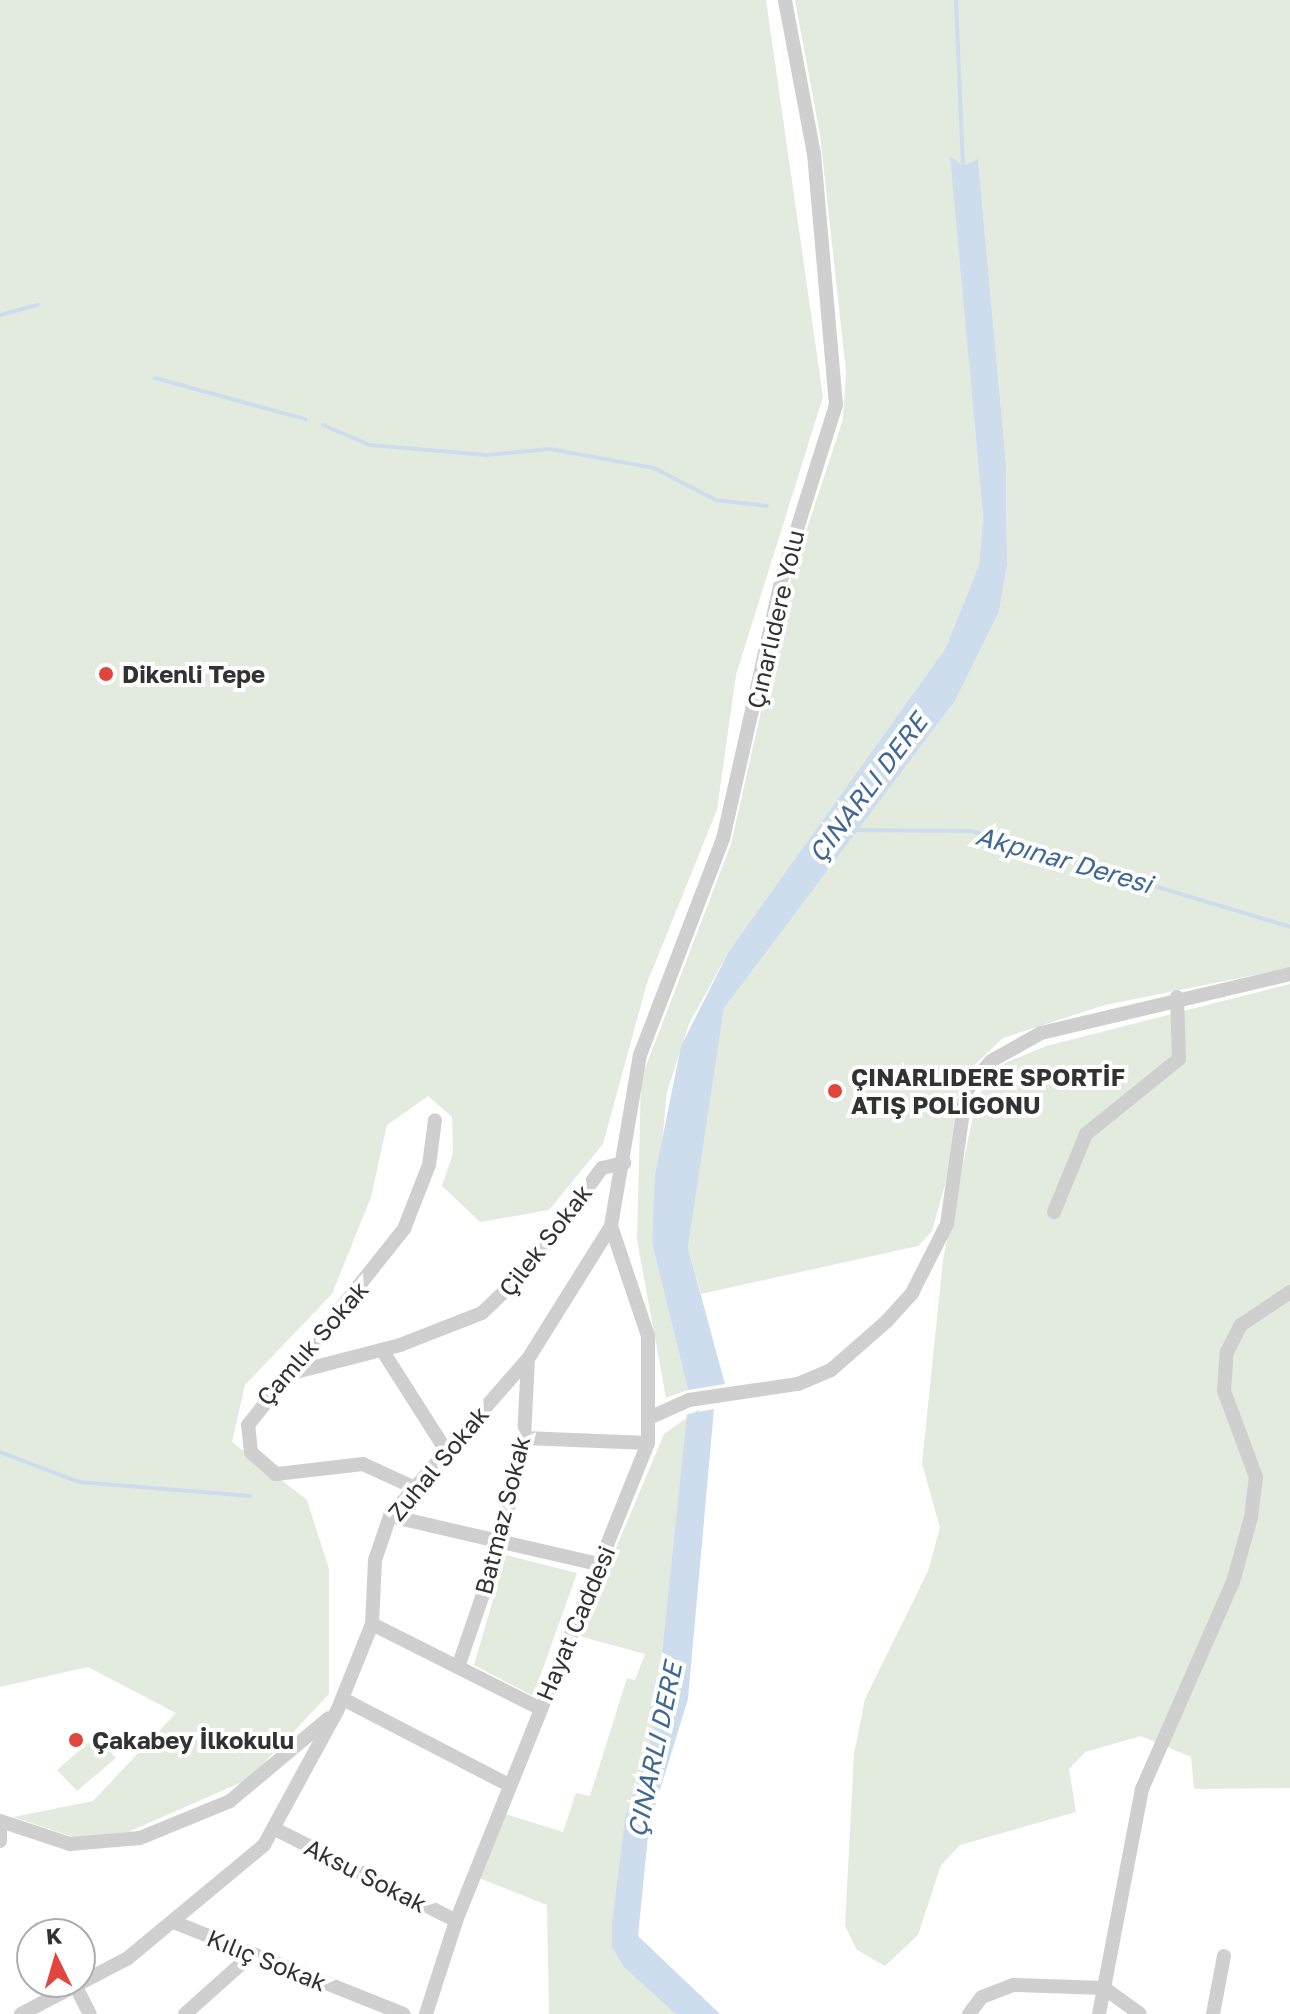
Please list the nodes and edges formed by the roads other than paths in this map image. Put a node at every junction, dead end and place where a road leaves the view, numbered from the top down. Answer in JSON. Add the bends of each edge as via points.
{"nodes":[{"id":1,"x":785,"y":0,"type":"edge"},
{"id":2,"x":1290,"y":974,"type":"edge"},
{"id":3,"x":1177,"y":997,"type":"junction"},
{"id":4,"x":435,"y":1120,"type":"dead end"},
{"id":5,"x":624,"y":1163,"type":"junction"},
{"id":6,"x":1054,"y":1212,"type":"dead end"},
{"id":7,"x":611,"y":1226,"type":"junction"},
{"id":8,"x":1290,"y":1292,"type":"edge"},
{"id":9,"x":382,"y":1350,"type":"junction"},
{"id":10,"x":528,"y":1359,"type":"junction"},
{"id":11,"x":283,"y":1376,"type":"junction"},
{"id":12,"x":651,"y":1417,"type":"junction"},
{"id":13,"x":524,"y":1438,"type":"junction"},
{"id":14,"x":648,"y":1443,"type":"junction"},
{"id":15,"x":445,"y":1449,"type":"junction"},
{"id":16,"x":413,"y":1487,"type":"junction"},
{"id":17,"x":390,"y":1516,"type":"junction"},
{"id":18,"x":500,"y":1545,"type":"junction"},
{"id":19,"x":598,"y":1564,"type":"junction"},
{"id":20,"x":372,"y":1624,"type":"junction"},
{"id":21,"x":458,"y":1667,"type":"junction"},
{"id":22,"x":340,"y":1705,"type":"junction"},
{"id":23,"x":539,"y":1708,"type":"junction"},
{"id":24,"x":509,"y":1785,"type":"junction"},
{"id":25,"x":0,"y":1822,"type":"edge"},
{"id":26,"x":275,"y":1829,"type":"junction"},
{"id":27,"x":0,"y":1841,"type":"edge"},
{"id":28,"x":456,"y":1921,"type":"junction"},
{"id":29,"x":176,"y":1923,"type":"junction"},
{"id":30,"x":252,"y":1954,"type":"junction"},
{"id":31,"x":1224,"y":1956,"type":"dead end"},
{"id":32,"x":96,"y":1976,"type":"edge"},
{"id":33,"x":1104,"y":1988,"type":"junction"},
{"id":34,"x":57,"y":1998,"type":"edge"},
{"id":35,"x":189,"y":2013,"type":"edge"},
{"id":36,"x":21,"y":2014,"type":"edge"},
{"id":37,"x":404,"y":2014,"type":"edge"},
{"id":38,"x":426,"y":2014,"type":"edge"},
{"id":39,"x":969,"y":2014,"type":"edge"},
{"id":40,"x":1099,"y":2014,"type":"edge"},
{"id":41,"x":1140,"y":2014,"type":"edge"},
{"id":42,"x":1213,"y":2014,"type":"edge"}],
"edges":[{"from":1,"to":5,"type":"street","name":"Çınarlıdere Yolu","via":[[814,154],[836,405],[782,577],[723,839],[651,1014]]},
{"from":2,"to":3,"type":"street"},
{"from":3,"to":6,"type":"street","via":[[1179,1059],[1086,1134]]},
{"from":3,"to":12,"type":"street","via":[[1041,1033],[976,1075],[962,1107],[954,1198],[933,1256],[912,1293],[856,1352],[798,1384],[689,1400]]},
{"from":4,"to":11,"type":"street","name":"Çamlık Sokak","via":[[429,1165],[404,1229]]},
{"from":5,"to":7,"type":"street","name":"Çınarlıdere Yolu"},
{"from":5,"to":9,"type":"street","name":"Çilek Sokak","via":[[602,1168],[503,1298],[465,1323]]},
{"from":7,"to":10,"type":"street","name":"Zuhal Sokak"},
{"from":7,"to":12,"type":"street","name":"Hayat Caddesi","via":[[648,1336]]},
{"from":8,"to":33,"type":"street","via":[[1241,1325],[1227,1352],[1224,1391],[1256,1477],[1251,1517],[1233,1582],[1142,1789]]},
{"from":9,"to":11,"type":"street","name":"Çilek Sokak"},
{"from":9,"to":15,"type":"street"},
{"from":10,"to":13,"type":"street","name":"Batmaz Sokak"},
{"from":10,"to":15,"type":"street","name":"Zuhal Sokak"},
{"from":11,"to":16,"type":"street","name":"Çamlık Sokak","via":[[248,1425],[259,1461],[276,1474],[363,1464]]},
{"from":12,"to":14,"type":"street","name":"Hayat Caddesi"},
{"from":13,"to":14,"type":"street"},
{"from":13,"to":18,"type":"street","name":"Batmaz Sokak"},
{"from":14,"to":19,"type":"street","name":"Hayat Caddesi"},
{"from":15,"to":16,"type":"street","name":"Zuhal Sokak"},
{"from":16,"to":17,"type":"street","name":"Zuhal Sokak"},
{"from":17,"to":18,"type":"street"},
{"from":17,"to":20,"type":"street","name":"Zuhal Sokak","via":[[375,1560]]},
{"from":18,"to":19,"type":"street"},
{"from":18,"to":21,"type":"street","name":"Batmaz Sokak"},
{"from":19,"to":23,"type":"street","name":"Hayat Caddesi"},
{"from":20,"to":21,"type":"street"},
{"from":20,"to":22,"type":"street","name":"Zuhal Sokak"},
{"from":21,"to":23,"type":"street"},
{"from":22,"to":24,"type":"street"},
{"from":22,"to":25,"type":"street","via":[[230,1801],[140,1838],[70,1844]]},
{"from":22,"to":26,"type":"street","name":"Zuhal Sokak"},
{"from":23,"to":24,"type":"street","name":"Hayat Caddesi"},
{"from":24,"to":28,"type":"street","name":"Hayat Caddesi"},
{"from":25,"to":27,"type":"street"},
{"from":26,"to":28,"type":"street","name":"Aksu Sokak"},
{"from":26,"to":29,"type":"street","name":"Zuhal Sokak"},
{"from":28,"to":38,"type":"street","name":"Hayat Caddesi"},
{"from":29,"to":30,"type":"street","name":"Kılıç Sokak"},
{"from":29,"to":32,"type":"street","name":"Zuhal Sokak"},
{"from":30,"to":35,"type":"street"},
{"from":30,"to":37,"type":"street","name":"Kılıç Sokak"},
{"from":31,"to":42,"type":"street"},
{"from":33,"to":39,"type":"street","via":[[1014,1985],[982,1997]]},
{"from":33,"to":40,"type":"street"},
{"from":33,"to":41,"type":"street"},
{"from":34,"to":36,"type":"street","name":"Zuhal Sokak"}]}
